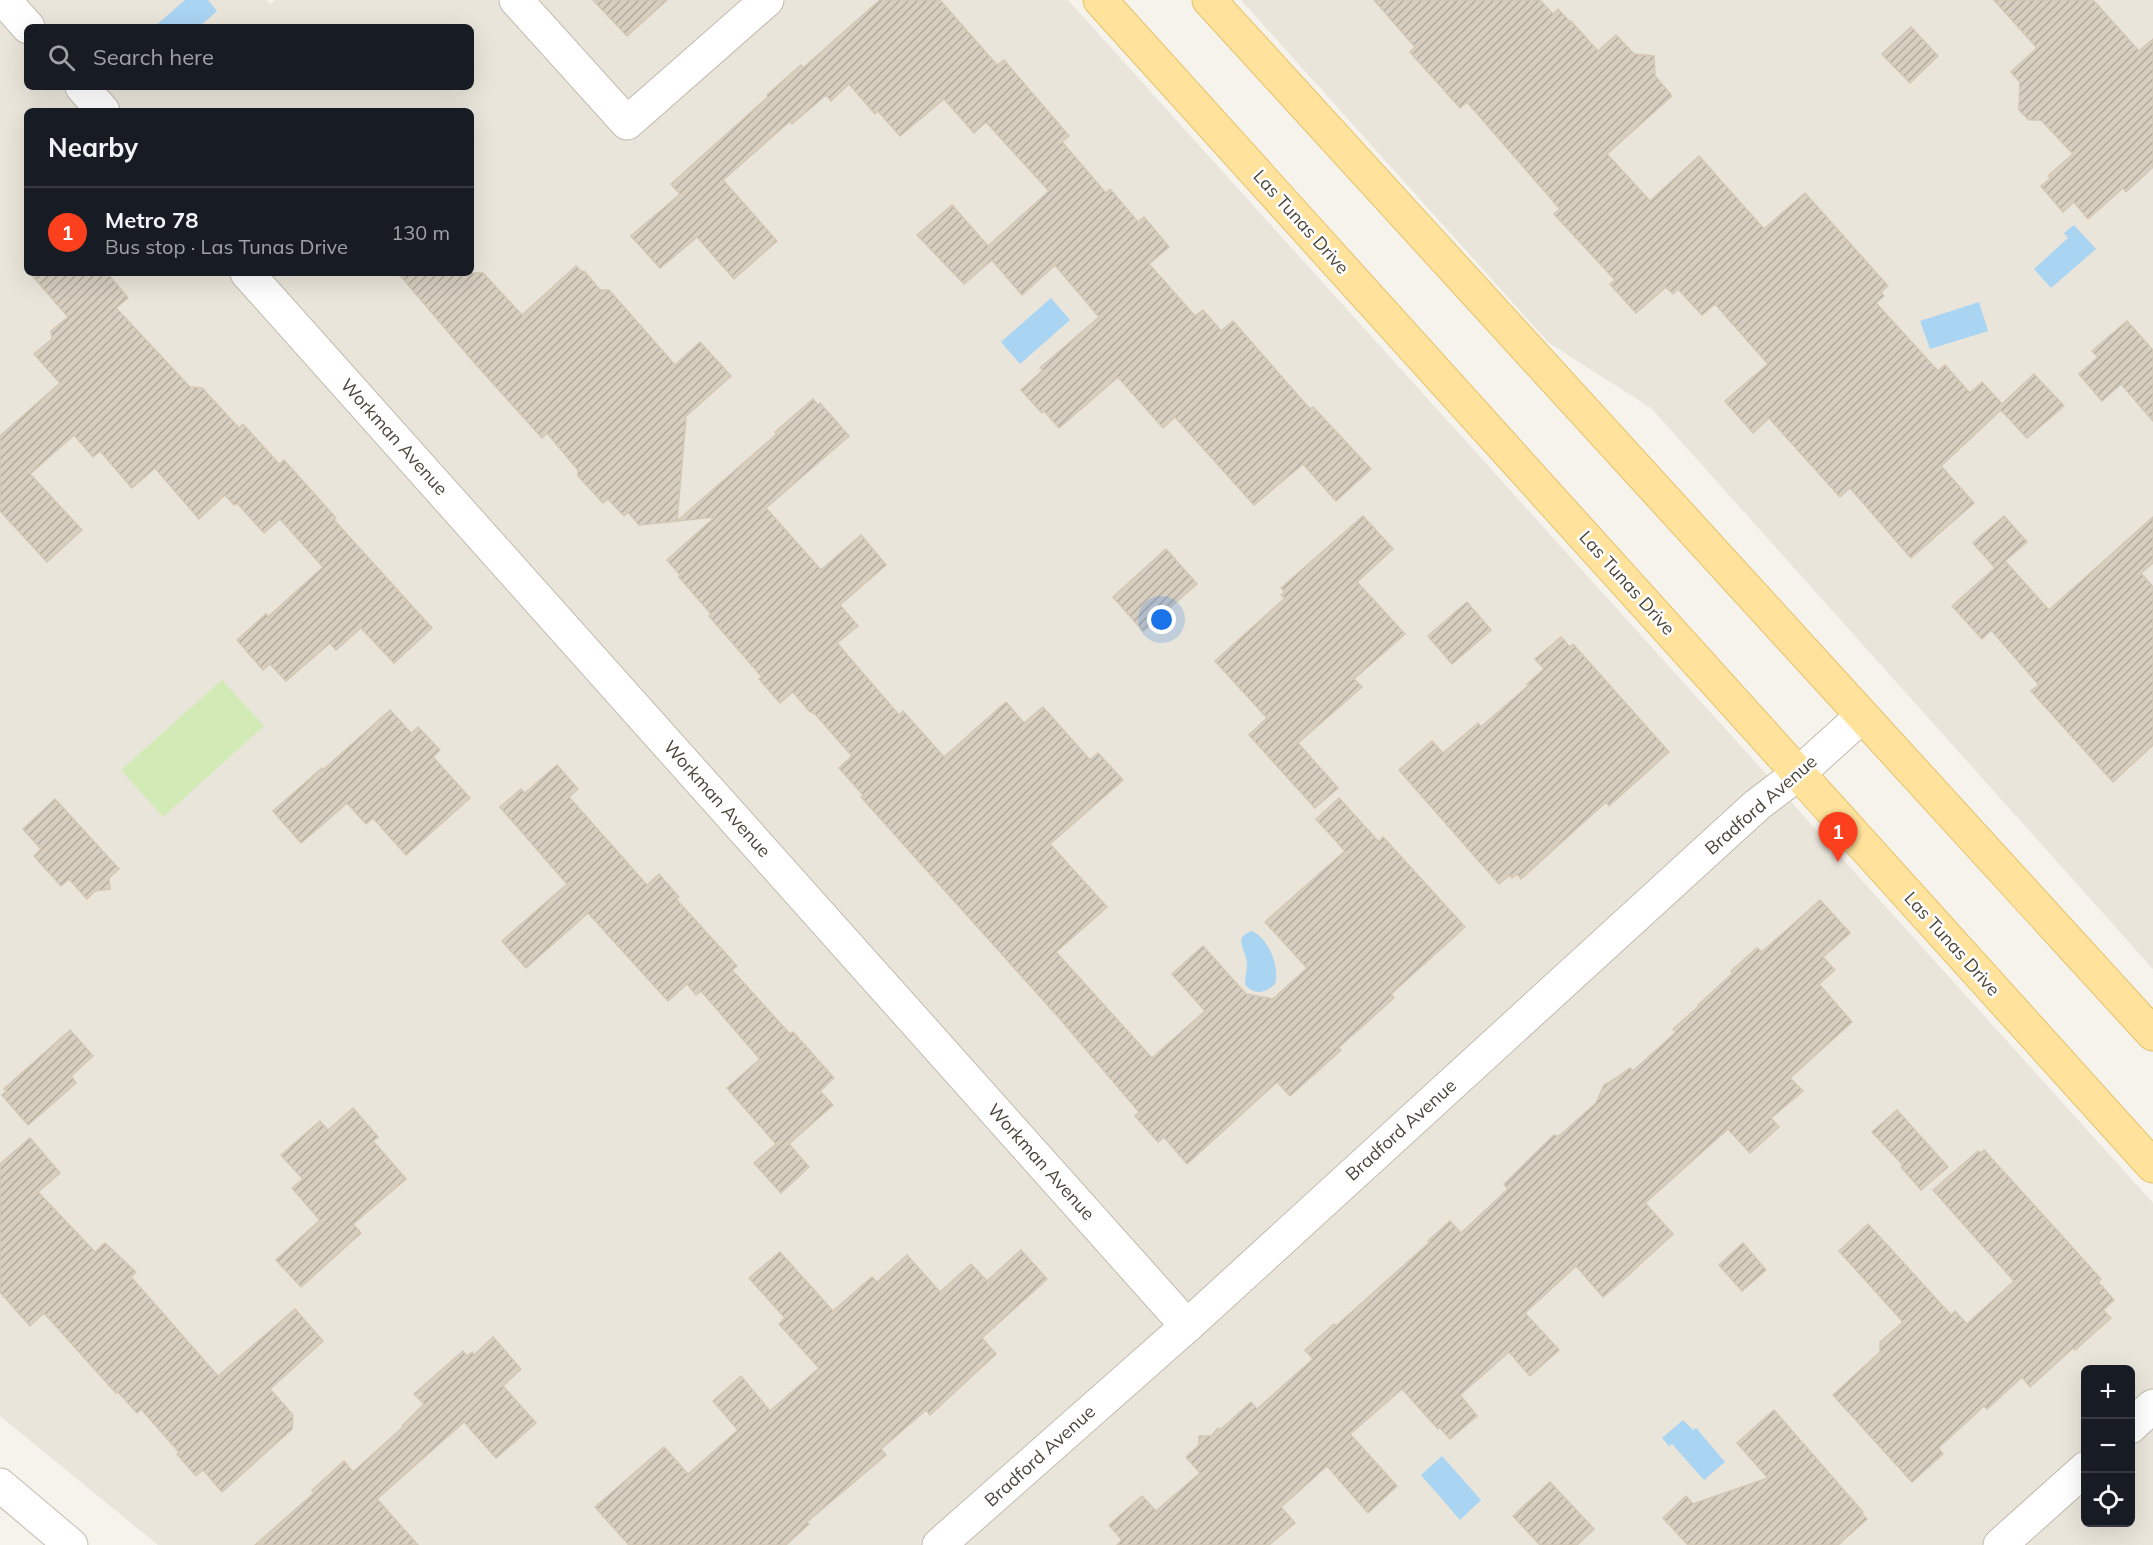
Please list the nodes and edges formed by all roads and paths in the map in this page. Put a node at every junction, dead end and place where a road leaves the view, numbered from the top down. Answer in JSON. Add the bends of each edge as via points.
{"nodes":[{"id":1,"x":4,"y":0,"type":"edge"},
{"id":2,"x":516,"y":0,"type":"edge"},
{"id":3,"x":767,"y":0,"type":"edge"},
{"id":4,"x":1100,"y":0,"type":"edge"},
{"id":5,"x":1209,"y":0,"type":"edge"},
{"id":6,"x":25,"y":24,"type":"edge"},
{"id":7,"x":85,"y":90,"type":"edge"},
{"id":8,"x":100,"y":108,"type":"edge"},
{"id":9,"x":250,"y":276,"type":"edge"},
{"id":10,"x":1862,"y":716,"type":"junction"},
{"id":11,"x":1799,"y":773,"type":"junction"},
{"id":12,"x":2153,"y":1034,"type":"edge"},
{"id":13,"x":2153,"y":1166,"type":"edge"},
{"id":14,"x":1186,"y":1326,"type":"junction"},
{"id":15,"x":2153,"y":1406,"type":"edge"},
{"id":16,"x":2135,"y":1422,"type":"edge"},
{"id":17,"x":2081,"y":1472,"type":"edge"},
{"id":18,"x":0,"y":1485,"type":"edge"},
{"id":19,"x":71,"y":1545,"type":"edge"},
{"id":20,"x":939,"y":1545,"type":"edge"},
{"id":21,"x":2000,"y":1545,"type":"edge"}],
"edges":[{"from":1,"to":6,"type":"street"},
{"from":2,"to":3,"type":"street","via":[[627,123]]},
{"from":4,"to":11,"type":"main road","name":"Las Tunas Drive"},
{"from":5,"to":10,"type":"main road"},
{"from":7,"to":8,"type":"street"},
{"from":9,"to":14,"type":"street","name":"Workman Avenue"},
{"from":10,"to":11,"type":"street","name":"Bradford Avenue"},
{"from":10,"to":12,"type":"main road"},
{"from":11,"to":13,"type":"main road","name":"Las Tunas Drive"},
{"from":11,"to":14,"type":"street","name":"Bradford Avenue","via":[[1757,805]]},
{"from":14,"to":20,"type":"street","name":"Bradford Avenue"},
{"from":15,"to":16,"type":"street"},
{"from":17,"to":21,"type":"street"},
{"from":18,"to":19,"type":"street"}]}
